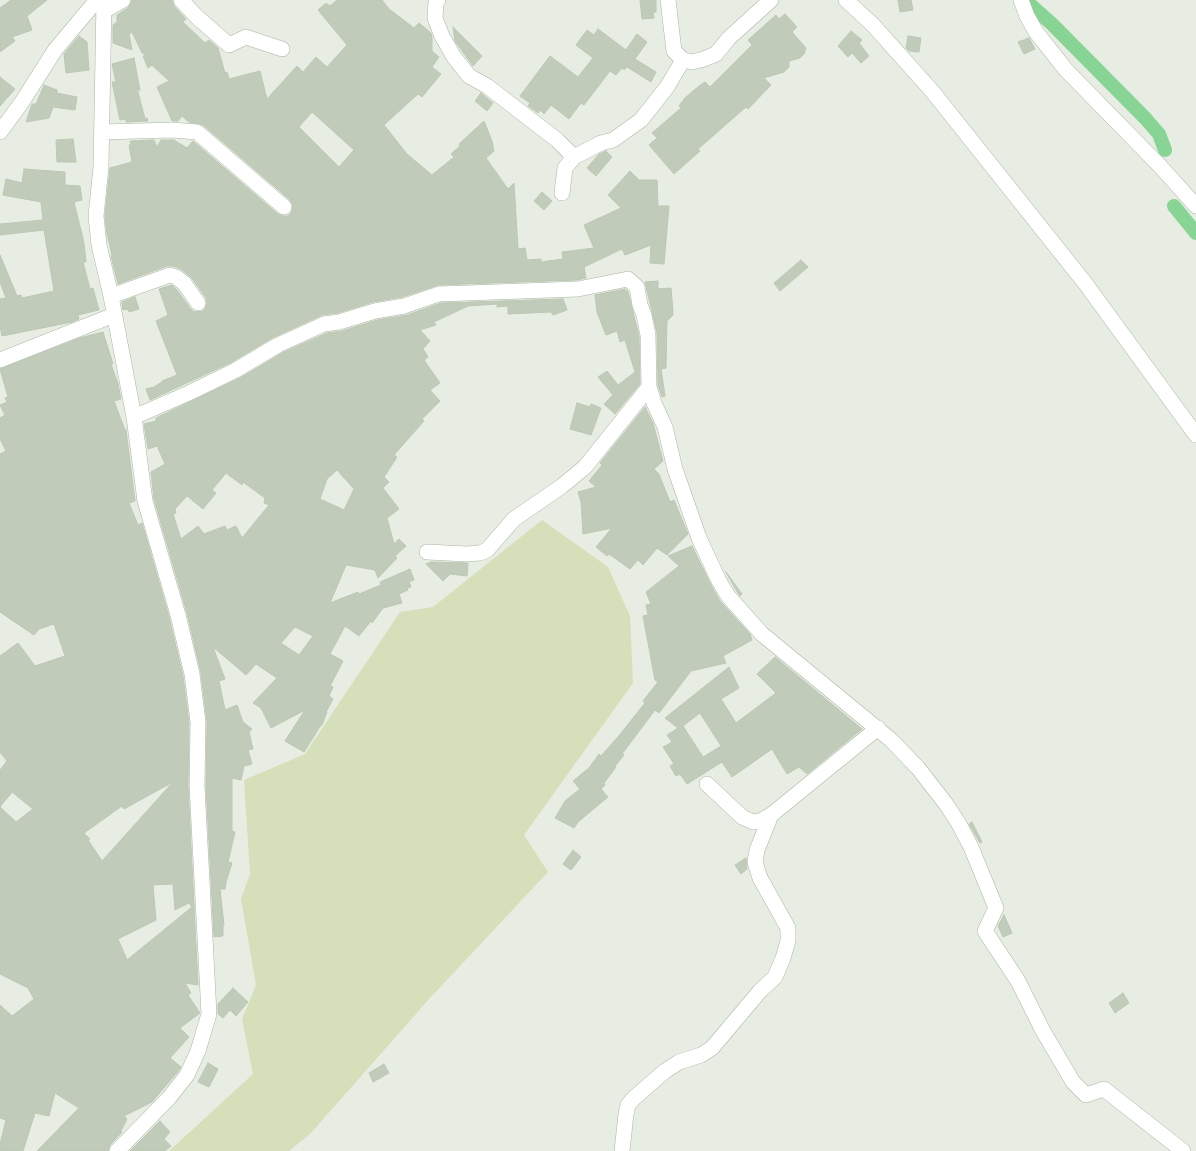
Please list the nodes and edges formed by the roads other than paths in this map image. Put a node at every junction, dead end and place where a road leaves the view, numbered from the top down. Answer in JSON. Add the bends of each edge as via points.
{"nodes":[{"id":1,"x":123,"y":0,"type":"edge"},
{"id":2,"x":181,"y":0,"type":"edge"},
{"id":3,"x":438,"y":0,"type":"edge"},
{"id":4,"x":668,"y":0,"type":"edge"},
{"id":5,"x":771,"y":0,"type":"edge"},
{"id":6,"x":846,"y":0,"type":"edge"},
{"id":7,"x":1021,"y":0,"type":"edge"},
{"id":8,"x":101,"y":4,"type":"edge"},
{"id":9,"x":282,"y":49,"type":"dead end"},
{"id":10,"x":682,"y":60,"type":"junction"},
{"id":11,"x":0,"y":132,"type":"edge"},
{"id":12,"x":102,"y":132,"type":"junction"},
{"id":13,"x":574,"y":157,"type":"junction"},
{"id":14,"x":562,"y":193,"type":"dead end"},
{"id":15,"x":1196,"y":206,"type":"edge"},
{"id":16,"x":284,"y":207,"type":"dead end"},
{"id":17,"x":111,"y":296,"type":"junction"},
{"id":18,"x":198,"y":303,"type":"dead end"},
{"id":19,"x":114,"y":315,"type":"junction"},
{"id":20,"x":0,"y":360,"type":"edge"},
{"id":21,"x":649,"y":387,"type":"junction"},
{"id":22,"x":134,"y":417,"type":"junction"},
{"id":23,"x":1196,"y":435,"type":"edge"},
{"id":24,"x":427,"y":552,"type":"dead end"},
{"id":25,"x":878,"y":728,"type":"junction"},
{"id":26,"x":707,"y":784,"type":"dead end"},
{"id":27,"x":771,"y":815,"type":"junction"},
{"id":28,"x":117,"y":1151,"type":"edge"},
{"id":29,"x":622,"y":1151,"type":"edge"},
{"id":30,"x":1183,"y":1151,"type":"edge"}],
"edges":[{"from":1,"to":8,"type":"street"},
{"from":2,"to":9,"type":"street","via":[[229,45],[246,37]]},
{"from":3,"to":13,"type":"street","via":[[435,18],[442,36],[468,76],[487,86]]},
{"from":4,"to":10,"type":"street","via":[[674,51]]},
{"from":5,"to":10,"type":"street","via":[[716,54],[692,62]]},
{"from":6,"to":23,"type":"street","via":[[932,91],[1085,283]]},
{"from":7,"to":15,"type":"street","via":[[1036,32],[1066,70]]},
{"from":8,"to":11,"type":"street","via":[[56,50]]},
{"from":8,"to":12,"type":"street"},
{"from":10,"to":13,"type":"street","via":[[667,87],[641,120],[613,140]]},
{"from":12,"to":16,"type":"street","via":[[197,132]]},
{"from":12,"to":17,"type":"street","via":[[96,216]]},
{"from":13,"to":14,"type":"street","via":[[565,168]]},
{"from":17,"to":18,"type":"street","via":[[170,275],[184,283]]},
{"from":17,"to":19,"type":"street"},
{"from":19,"to":20,"type":"street"},
{"from":19,"to":22,"type":"street"},
{"from":21,"to":22,"type":"street","via":[[648,336],[644,315],[637,287],[628,279],[578,289],[438,294],[404,306],[324,324],[278,345],[236,370]]},
{"from":21,"to":24,"type":"street","via":[[585,467],[514,519],[487,550],[467,554]]},
{"from":21,"to":25,"type":"street","via":[[700,538],[728,596],[762,634]]},
{"from":22,"to":28,"type":"street","via":[[145,501],[192,674],[198,722],[197,786],[209,1014],[187,1075]]},
{"from":25,"to":27,"type":"street"},
{"from":25,"to":30,"type":"street","via":[[918,768],[959,824],[996,908],[985,932],[1018,981],[1073,1082],[1086,1095],[1104,1089]]},
{"from":26,"to":27,"type":"street","via":[[746,821],[756,822]]},
{"from":27,"to":29,"type":"street","via":[[757,850],[756,862],[760,878],[788,928],[788,941],[775,977],[712,1048],[679,1062],[634,1098],[628,1105]]}]}
